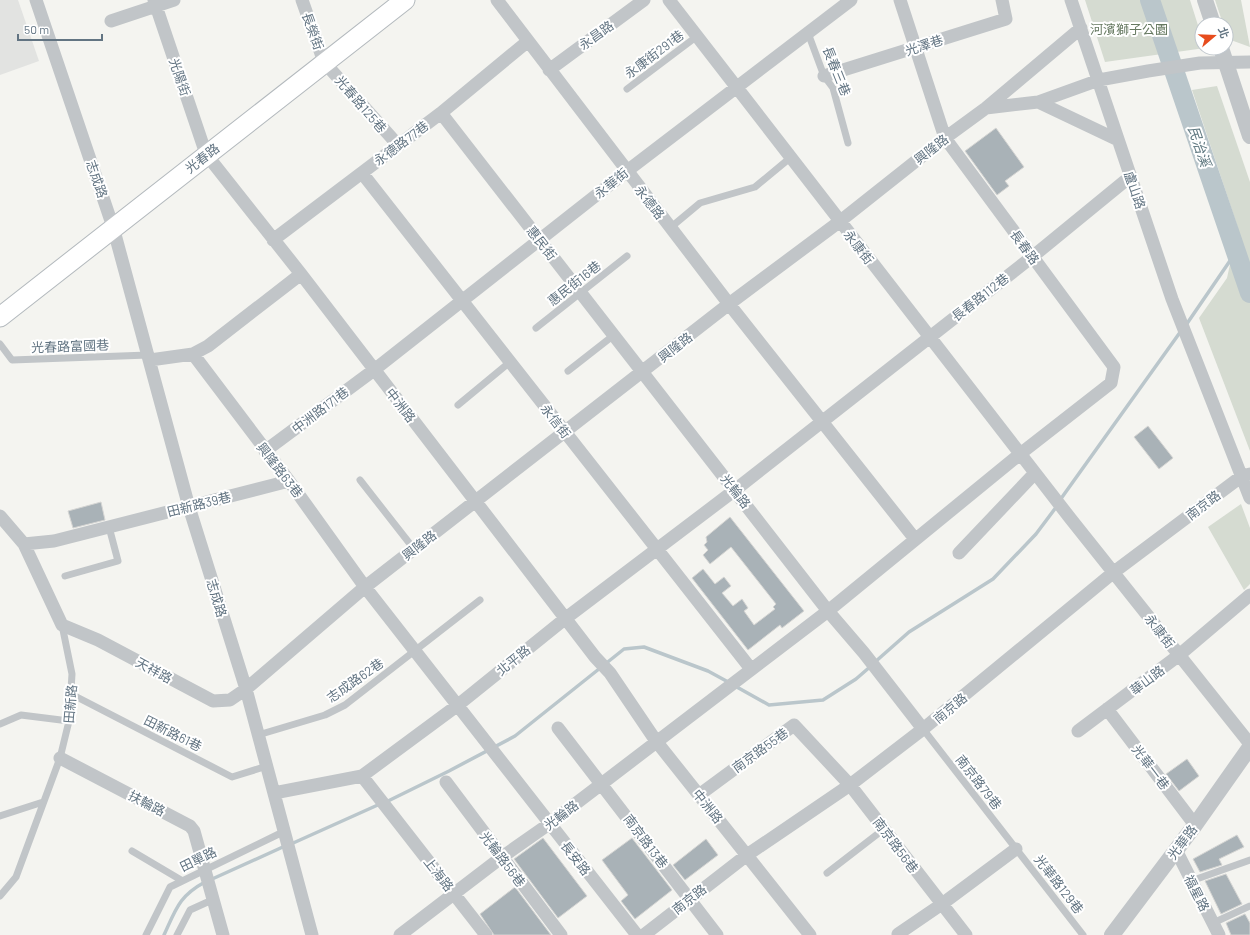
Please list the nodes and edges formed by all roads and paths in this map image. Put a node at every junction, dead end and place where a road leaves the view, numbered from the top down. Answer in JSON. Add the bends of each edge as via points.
{"nodes":[{"id":1,"x":36,"y":0,"type":"edge"},
{"id":2,"x":174,"y":0,"type":"edge"},
{"id":3,"x":302,"y":0,"type":"edge"},
{"id":4,"x":405,"y":0,"type":"edge"},
{"id":5,"x":497,"y":0,"type":"edge"},
{"id":6,"x":644,"y":0,"type":"edge"},
{"id":7,"x":669,"y":0,"type":"edge"},
{"id":8,"x":851,"y":0,"type":"edge"},
{"id":9,"x":900,"y":0,"type":"edge"},
{"id":10,"x":1002,"y":0,"type":"edge"},
{"id":11,"x":1071,"y":0,"type":"edge"},
{"id":12,"x":1205,"y":0,"type":"edge"},
{"id":13,"x":155,"y":3,"type":"edge"},
{"id":14,"x":1210,"y":16,"type":"edge"},
{"id":15,"x":112,"y":21,"type":"dead end"},
{"id":16,"x":1080,"y":28,"type":"junction"},
{"id":17,"x":808,"y":32,"type":"junction"},
{"id":18,"x":696,"y":37,"type":"junction"},
{"id":19,"x":528,"y":42,"type":"junction"},
{"id":20,"x":917,"y":47,"type":"junction"},
{"id":21,"x":1220,"y":56,"type":"edge"},
{"id":22,"x":1223,"y":56,"type":"edge"},
{"id":23,"x":1227,"y":56,"type":"edge"},
{"id":24,"x":324,"y":62,"type":"junction"},
{"id":25,"x":1250,"y":62,"type":"edge"},
{"id":26,"x":549,"y":70,"type":"junction"},
{"id":27,"x":824,"y":76,"type":"junction"},
{"id":28,"x":1099,"y":80,"type":"junction"},
{"id":29,"x":736,"y":88,"type":"junction"},
{"id":30,"x":627,"y":90,"type":"dead end"},
{"id":31,"x":1038,"y":102,"type":"junction"},
{"id":32,"x":986,"y":108,"type":"junction"},
{"id":33,"x":440,"y":113,"type":"junction"},
{"id":34,"x":1250,"y":136,"type":"edge"},
{"id":35,"x":945,"y":138,"type":"junction"},
{"id":36,"x":1118,"y":140,"type":"junction"},
{"id":37,"x":848,"y":143,"type":"dead end"},
{"id":38,"x":398,"y":145,"type":"junction"},
{"id":39,"x":206,"y":154,"type":"junction"},
{"id":40,"x":790,"y":158,"type":"junction"},
{"id":41,"x":627,"y":171,"type":"junction"},
{"id":42,"x":362,"y":173,"type":"junction"},
{"id":43,"x":1131,"y":176,"type":"junction"},
{"id":44,"x":839,"y":222,"type":"junction"},
{"id":45,"x":113,"y":228,"type":"junction"},
{"id":46,"x":670,"y":228,"type":"junction"},
{"id":47,"x":272,"y":240,"type":"junction"},
{"id":48,"x":540,"y":240,"type":"junction"},
{"id":49,"x":627,"y":256,"type":"dead end"},
{"id":50,"x":1032,"y":257,"type":"junction"},
{"id":51,"x":301,"y":274,"type":"junction"},
{"id":52,"x":580,"y":293,"type":"junction"},
{"id":53,"x":462,"y":301,"type":"junction"},
{"id":54,"x":729,"y":304,"type":"junction"},
{"id":55,"x":0,"y":317,"type":"edge"},
{"id":56,"x":536,"y":328,"type":"dead end"},
{"id":57,"x":614,"y":335,"type":"junction"},
{"id":58,"x":928,"y":337,"type":"junction"},
{"id":59,"x":0,"y":344,"type":"edge"},
{"id":60,"x":193,"y":354,"type":"junction"},
{"id":61,"x":149,"y":357,"type":"junction"},
{"id":62,"x":510,"y":362,"type":"junction"},
{"id":63,"x":374,"y":370,"type":"junction"},
{"id":64,"x":568,"y":371,"type":"dead end"},
{"id":65,"x":643,"y":373,"type":"junction"},
{"id":66,"x":458,"y":405,"type":"dead end"},
{"id":67,"x":822,"y":421,"type":"junction"},
{"id":68,"x":565,"y":432,"type":"junction"},
{"id":69,"x":265,"y":451,"type":"junction"},
{"id":70,"x":1020,"y":454,"type":"junction"},
{"id":71,"x":1035,"y":473,"type":"junction"},
{"id":72,"x":1246,"y":475,"type":"edge"},
{"id":73,"x":360,"y":480,"type":"dead end"},
{"id":74,"x":289,"y":481,"type":"junction"},
{"id":75,"x":735,"y":490,"type":"junction"},
{"id":76,"x":1250,"y":498,"type":"edge"},
{"id":77,"x":476,"y":502,"type":"junction"},
{"id":78,"x":189,"y":507,"type":"junction"},
{"id":79,"x":0,"y":516,"type":"edge"},
{"id":80,"x":109,"y":527,"type":"junction"},
{"id":81,"x":915,"y":539,"type":"junction"},
{"id":82,"x":24,"y":544,"type":"junction"},
{"id":83,"x":656,"y":548,"type":"junction"},
{"id":84,"x":414,"y":549,"type":"junction"},
{"id":85,"x":959,"y":553,"type":"dead end"},
{"id":86,"x":1114,"y":572,"type":"junction"},
{"id":87,"x":65,"y":576,"type":"dead end"},
{"id":88,"x":366,"y":587,"type":"junction"},
{"id":89,"x":1250,"y":595,"type":"edge"},
{"id":90,"x":480,"y":600,"type":"dead end"},
{"id":91,"x":828,"y":611,"type":"junction"},
{"id":92,"x":566,"y":618,"type":"junction"},
{"id":93,"x":62,"y":625,"type":"junction"},
{"id":94,"x":416,"y":651,"type":"junction"},
{"id":95,"x":1178,"y":656,"type":"junction"},
{"id":96,"x":748,"y":671,"type":"junction"},
{"id":97,"x":246,"y":690,"type":"junction"},
{"id":98,"x":71,"y":694,"type":"junction"},
{"id":99,"x":458,"y":705,"type":"junction"},
{"id":100,"x":1107,"y":710,"type":"junction"},
{"id":101,"x":69,"y":721,"type":"junction"},
{"id":102,"x":0,"y":724,"type":"edge"},
{"id":103,"x":558,"y":728,"type":"dead end"},
{"id":104,"x":923,"y":729,"type":"junction"},
{"id":105,"x":1078,"y":731,"type":"dead end"},
{"id":106,"x":258,"y":735,"type":"junction"},
{"id":107,"x":656,"y":741,"type":"junction"},
{"id":108,"x":1250,"y":745,"type":"edge"},
{"id":109,"x":60,"y":758,"type":"junction"},
{"id":110,"x":267,"y":766,"type":"junction"},
{"id":111,"x":362,"y":776,"type":"junction"},
{"id":112,"x":446,"y":782,"type":"dead end"},
{"id":113,"x":602,"y":783,"type":"junction"},
{"id":114,"x":850,"y":785,"type":"junction"},
{"id":115,"x":274,"y":793,"type":"junction"},
{"id":116,"x":699,"y":795,"type":"junction"},
{"id":117,"x":42,"y":802,"type":"junction"},
{"id":118,"x":0,"y":816,"type":"edge"},
{"id":119,"x":549,"y":824,"type":"junction"},
{"id":120,"x":1195,"y":825,"type":"junction"},
{"id":121,"x":884,"y":829,"type":"junction"},
{"id":122,"x":286,"y":834,"type":"junction"},
{"id":123,"x":1016,"y":849,"type":"junction"},
{"id":124,"x":1176,"y":850,"type":"junction"},
{"id":125,"x":132,"y":851,"type":"dead end"},
{"id":126,"x":747,"y":855,"type":"junction"},
{"id":127,"x":502,"y":858,"type":"junction"},
{"id":128,"x":1250,"y":860,"type":"edge"},
{"id":129,"x":204,"y":871,"type":"junction"},
{"id":130,"x":827,"y":873,"type":"dead end"},
{"id":131,"x":181,"y":880,"type":"junction"},
{"id":132,"x":1191,"y":881,"type":"junction"},
{"id":133,"x":454,"y":893,"type":"junction"},
{"id":134,"x":211,"y":895,"type":"junction"},
{"id":135,"x":0,"y":896,"type":"edge"},
{"id":136,"x":690,"y":898,"type":"junction"},
{"id":137,"x":942,"y":904,"type":"junction"},
{"id":138,"x":1250,"y":906,"type":"edge"},
{"id":139,"x":1216,"y":929,"type":"edge"},
{"id":140,"x":898,"y":934,"type":"edge"},
{"id":141,"x":146,"y":935,"type":"edge"},
{"id":142,"x":177,"y":935,"type":"edge"},
{"id":143,"x":223,"y":935,"type":"edge"},
{"id":144,"x":312,"y":935,"type":"edge"},
{"id":145,"x":400,"y":935,"type":"edge"},
{"id":146,"x":486,"y":935,"type":"edge"},
{"id":147,"x":560,"y":935,"type":"edge"},
{"id":148,"x":637,"y":935,"type":"edge"},
{"id":149,"x":644,"y":935,"type":"edge"},
{"id":150,"x":717,"y":935,"type":"edge"},
{"id":151,"x":810,"y":935,"type":"edge"},
{"id":152,"x":966,"y":935,"type":"edge"},
{"id":153,"x":1083,"y":935,"type":"edge"},
{"id":154,"x":1112,"y":935,"type":"edge"}],
"edges":[{"from":1,"to":45,"type":"street","name":"志成路"},
{"from":2,"to":13,"type":"street"},
{"from":3,"to":24,"type":"street","name":"長榮街"},
{"from":4,"to":24,"type":"main road","name":"光春路"},
{"from":5,"to":19,"type":"street","name":"永德路"},
{"from":6,"to":26,"type":"street","name":"永昌路"},
{"from":7,"to":18,"type":"street","name":"永康街"},
{"from":8,"to":17,"type":"street","name":"永華街"},
{"from":9,"to":20,"type":"street","name":"長春路"},
{"from":10,"to":20,"type":"street","name":"光澤巷","via":[[1006,18]]},
{"from":11,"to":16,"type":"street"},
{"from":12,"to":14,"type":"street"},
{"from":13,"to":15,"type":"street"},
{"from":13,"to":39,"type":"street","name":"光陽街"},
{"from":16,"to":28,"type":"street"},
{"from":16,"to":32,"type":"street","name":"興隆路"},
{"from":17,"to":27,"type":"lane","name":"長春三巷"},
{"from":17,"to":29,"type":"street","name":"永華街"},
{"from":18,"to":29,"type":"street","name":"永康街"},
{"from":18,"to":30,"type":"lane","name":"永康街291巷"},
{"from":19,"to":26,"type":"street","name":"永德路"},
{"from":19,"to":33,"type":"street","name":"永德路77巷"},
{"from":20,"to":27,"type":"street","name":"光澤巷"},
{"from":20,"to":35,"type":"street","name":"長春路"},
{"from":21,"to":28,"type":"street","name":"興隆路","via":[[1200,63]]},
{"from":22,"to":34,"type":"street"},
{"from":23,"to":25,"type":"street","name":"興隆路"},
{"from":24,"to":38,"type":"street","name":"光春路125巷"},
{"from":24,"to":39,"type":"main road","name":"光春路"},
{"from":26,"to":41,"type":"street","name":"永德路"},
{"from":27,"to":37,"type":"lane","name":"長春三巷","via":[[832,88]]},
{"from":28,"to":31,"type":"street","name":"興隆路"},
{"from":28,"to":36,"type":"street","name":"盧山路"},
{"from":29,"to":40,"type":"street","name":"永康街"},
{"from":29,"to":41,"type":"street","name":"永華街"},
{"from":31,"to":32,"type":"street","name":"興隆路"},
{"from":31,"to":36,"type":"street"},
{"from":32,"to":35,"type":"street","name":"興隆路"},
{"from":33,"to":38,"type":"street","name":"永德路77巷"},
{"from":33,"to":48,"type":"street","name":"惠民街"},
{"from":35,"to":44,"type":"street","name":"興隆路"},
{"from":35,"to":50,"type":"street","name":"長春路"},
{"from":36,"to":43,"type":"street","name":"盧山路"},
{"from":38,"to":42,"type":"street","name":"永德路77巷"},
{"from":39,"to":45,"type":"main road","name":"光春路"},
{"from":39,"to":47,"type":"street","name":"中洲路"},
{"from":40,"to":44,"type":"street","name":"永康街"},
{"from":40,"to":46,"type":"lane","via":[[755,187],[700,203]]},
{"from":41,"to":46,"type":"street","name":"永德路"},
{"from":41,"to":48,"type":"street","name":"永華街"},
{"from":42,"to":47,"type":"street","name":"永德路77巷"},
{"from":42,"to":53,"type":"street","name":"永信街"},
{"from":43,"to":50,"type":"street","name":"長春路112巷"},
{"from":43,"to":72,"type":"street","name":"盧山路","via":[[1172,299]]},
{"from":44,"to":54,"type":"street","name":"興隆路"},
{"from":44,"to":58,"type":"street","name":"永康街"},
{"from":45,"to":55,"type":"main road","name":"光春路"},
{"from":45,"to":61,"type":"street","name":"志成路"},
{"from":46,"to":54,"type":"street","name":"永德路"},
{"from":47,"to":51,"type":"street","name":"中洲路"},
{"from":48,"to":52,"type":"street","name":"惠民街"},
{"from":48,"to":53,"type":"street","name":"永華街"},
{"from":49,"to":52,"type":"lane","name":"惠民街16巷"},
{"from":50,"to":58,"type":"street","name":"長春路112巷"},
{"from":50,"to":70,"type":"street","name":"長春路","via":[[1114,367],[1111,384]]},
{"from":51,"to":60,"type":"street","via":[[208,346]]},
{"from":51,"to":63,"type":"street","name":"中洲路"},
{"from":52,"to":56,"type":"lane","name":"惠民街16巷"},
{"from":52,"to":57,"type":"street","name":"惠民街"},
{"from":53,"to":62,"type":"street","name":"永信街"},
{"from":53,"to":63,"type":"street","name":"永華街"},
{"from":54,"to":65,"type":"street","name":"興隆路"},
{"from":54,"to":67,"type":"street","name":"永德路"},
{"from":57,"to":64,"type":"lane"},
{"from":57,"to":65,"type":"street","name":"惠民街"},
{"from":58,"to":67,"type":"street","name":"長春路112巷"},
{"from":58,"to":70,"type":"street","name":"永康街"},
{"from":59,"to":61,"type":"lane","name":"光春路富國巷","via":[[12,360]]},
{"from":60,"to":61,"type":"street"},
{"from":60,"to":69,"type":"street","name":"興隆路63巷"},
{"from":61,"to":78,"type":"street","name":"志成路"},
{"from":62,"to":66,"type":"lane"},
{"from":62,"to":68,"type":"street","name":"永信街"},
{"from":63,"to":69,"type":"street","name":"中洲路171巷"},
{"from":63,"to":77,"type":"street","name":"中洲路"},
{"from":65,"to":68,"type":"street","name":"興隆路"},
{"from":65,"to":75,"type":"street","name":"光輪路"},
{"from":67,"to":75,"type":"street","name":"北平路"},
{"from":67,"to":81,"type":"street","name":"永德路"},
{"from":68,"to":77,"type":"street","name":"興隆路"},
{"from":68,"to":83,"type":"street","name":"永信街"},
{"from":69,"to":74,"type":"street","name":"興隆路63巷"},
{"from":70,"to":71,"type":"street","name":"永康街"},
{"from":70,"to":81,"type":"street","name":"長春路"},
{"from":71,"to":85,"type":"street"},
{"from":71,"to":86,"type":"street","name":"永康街"},
{"from":72,"to":76,"type":"street"},
{"from":72,"to":86,"type":"street","name":"南京路"},
{"from":73,"to":84,"type":"lane"},
{"from":74,"to":78,"type":"street","name":"田新路39巷"},
{"from":74,"to":88,"type":"street","name":"興隆路63巷"},
{"from":75,"to":83,"type":"street","name":"北平路"},
{"from":75,"to":91,"type":"street","name":"光輪路"},
{"from":77,"to":84,"type":"street","name":"興隆路"},
{"from":77,"to":92,"type":"street","name":"中洲路"},
{"from":78,"to":80,"type":"street","name":"田新路39巷"},
{"from":78,"to":97,"type":"street","name":"志成路"},
{"from":79,"to":82,"type":"street","name":"田新路"},
{"from":80,"to":82,"type":"street","name":"田新路39巷","via":[[54,541]]},
{"from":80,"to":87,"type":"lane","via":[[118,561]]},
{"from":81,"to":91,"type":"street","name":"長春路"},
{"from":82,"to":93,"type":"street","name":"田新路"},
{"from":83,"to":92,"type":"street","name":"北平路"},
{"from":83,"to":96,"type":"street","name":"永信街"},
{"from":84,"to":88,"type":"street","name":"興隆路"},
{"from":86,"to":95,"type":"street","name":"永康街"},
{"from":86,"to":104,"type":"street","name":"南京路"},
{"from":88,"to":94,"type":"street"},
{"from":88,"to":97,"type":"street","name":"興隆路"},
{"from":89,"to":95,"type":"street","name":"華山路"},
{"from":90,"to":94,"type":"lane","name":"志成路62巷"},
{"from":91,"to":96,"type":"street"},
{"from":91,"to":104,"type":"street","name":"光輪路"},
{"from":92,"to":99,"type":"street","name":"北平路"},
{"from":92,"to":107,"type":"street","name":"中洲路","via":[[610,673]]},
{"from":93,"to":97,"type":"street","name":"天祥路","via":[[98,640],[213,701],[230,700]]},
{"from":93,"to":98,"type":"lane","name":"田新路","via":[[72,674]]},
{"from":94,"to":99,"type":"street"},
{"from":94,"to":106,"type":"lane","name":"志成路62巷","via":[[345,705],[325,715]]},
{"from":95,"to":100,"type":"street","name":"華山路"},
{"from":95,"to":108,"type":"street","name":"永康街"},
{"from":96,"to":107,"type":"street","name":"光輪路"},
{"from":97,"to":106,"type":"street","name":"志成路"},
{"from":98,"to":101,"type":"lane","name":"田新路"},
{"from":98,"to":110,"type":"lane","name":"田新路61巷","via":[[232,777]]},
{"from":99,"to":111,"type":"street","name":"北平路"},
{"from":99,"to":119,"type":"street","name":"長安路"},
{"from":100,"to":105,"type":"street","name":"華山路"},
{"from":100,"to":120,"type":"street","name":"光華一巷"},
{"from":101,"to":102,"type":"lane","via":[[21,715]]},
{"from":101,"to":109,"type":"lane","name":"田新路"},
{"from":103,"to":113,"type":"street","name":"南京路13巷"},
{"from":104,"to":114,"type":"street","name":"南京路"},
{"from":104,"to":123,"type":"lane","name":"南京路79巷"},
{"from":106,"to":110,"type":"street","name":"志成路"},
{"from":107,"to":113,"type":"street","name":"光輪路"},
{"from":107,"to":116,"type":"street","name":"中洲路"},
{"from":108,"to":120,"type":"street","name":"光華路"},
{"from":109,"to":117,"type":"lane","name":"田新路"},
{"from":109,"to":129,"type":"street","name":"扶輪路","via":[[190,826],[194,831]]},
{"from":110,"to":115,"type":"street","name":"志成路"},
{"from":111,"to":115,"type":"street","name":"北平路"},
{"from":111,"to":133,"type":"street","name":"上海路"},
{"from":112,"to":127,"type":"street","name":"光輪路56巷"},
{"from":113,"to":119,"type":"street","name":"光輪路"},
{"from":113,"to":136,"type":"street","name":"南京路13巷"},
{"from":114,"to":116,"type":"street","name":"南京路55巷","via":[[794,725]]},
{"from":114,"to":121,"type":"street","name":"南京路56巷"},
{"from":114,"to":126,"type":"street","name":"南京路"},
{"from":115,"to":122,"type":"street","name":"志成路"},
{"from":116,"to":126,"type":"street","name":"中洲路"},
{"from":117,"to":118,"type":"lane"},
{"from":117,"to":135,"type":"lane","name":"田新路","via":[[16,877]]},
{"from":119,"to":127,"type":"street","name":"光輪路"},
{"from":119,"to":148,"type":"street","name":"長安路"},
{"from":120,"to":124,"type":"street","name":"光華路"},
{"from":121,"to":130,"type":"lane"},
{"from":121,"to":137,"type":"street","name":"南京路56巷"},
{"from":122,"to":129,"type":"lane","name":"田單路"},
{"from":122,"to":144,"type":"street","name":"志成路"},
{"from":123,"to":137,"type":"street"},
{"from":123,"to":153,"type":"lane","name":"光華路129巷"},
{"from":124,"to":132,"type":"street","name":"福星路"},
{"from":124,"to":154,"type":"street","name":"光華路"},
{"from":125,"to":131,"type":"lane"},
{"from":126,"to":136,"type":"street","name":"南京路"},
{"from":126,"to":151,"type":"street","name":"中洲路"},
{"from":127,"to":133,"type":"street","name":"光輪路"},
{"from":127,"to":147,"type":"street","name":"光輪路56巷"},
{"from":128,"to":132,"type":"lane"},
{"from":129,"to":131,"type":"lane","name":"田單路"},
{"from":129,"to":134,"type":"street","name":"扶輪路"},
{"from":131,"to":141,"type":"lane","name":"田單路","via":[[170,887]]},
{"from":132,"to":139,"type":"street","name":"福星路"},
{"from":133,"to":145,"type":"street","name":"光輪路"},
{"from":133,"to":146,"type":"street","name":"上海路"},
{"from":134,"to":142,"type":"lane","via":[[190,910]]},
{"from":134,"to":143,"type":"street"},
{"from":136,"to":149,"type":"street","name":"南京路"},
{"from":136,"to":150,"type":"street","name":"南京路13巷"},
{"from":137,"to":140,"type":"street"},
{"from":137,"to":152,"type":"street","name":"南京路56巷"},
{"from":138,"to":139,"type":"lane"}]}
